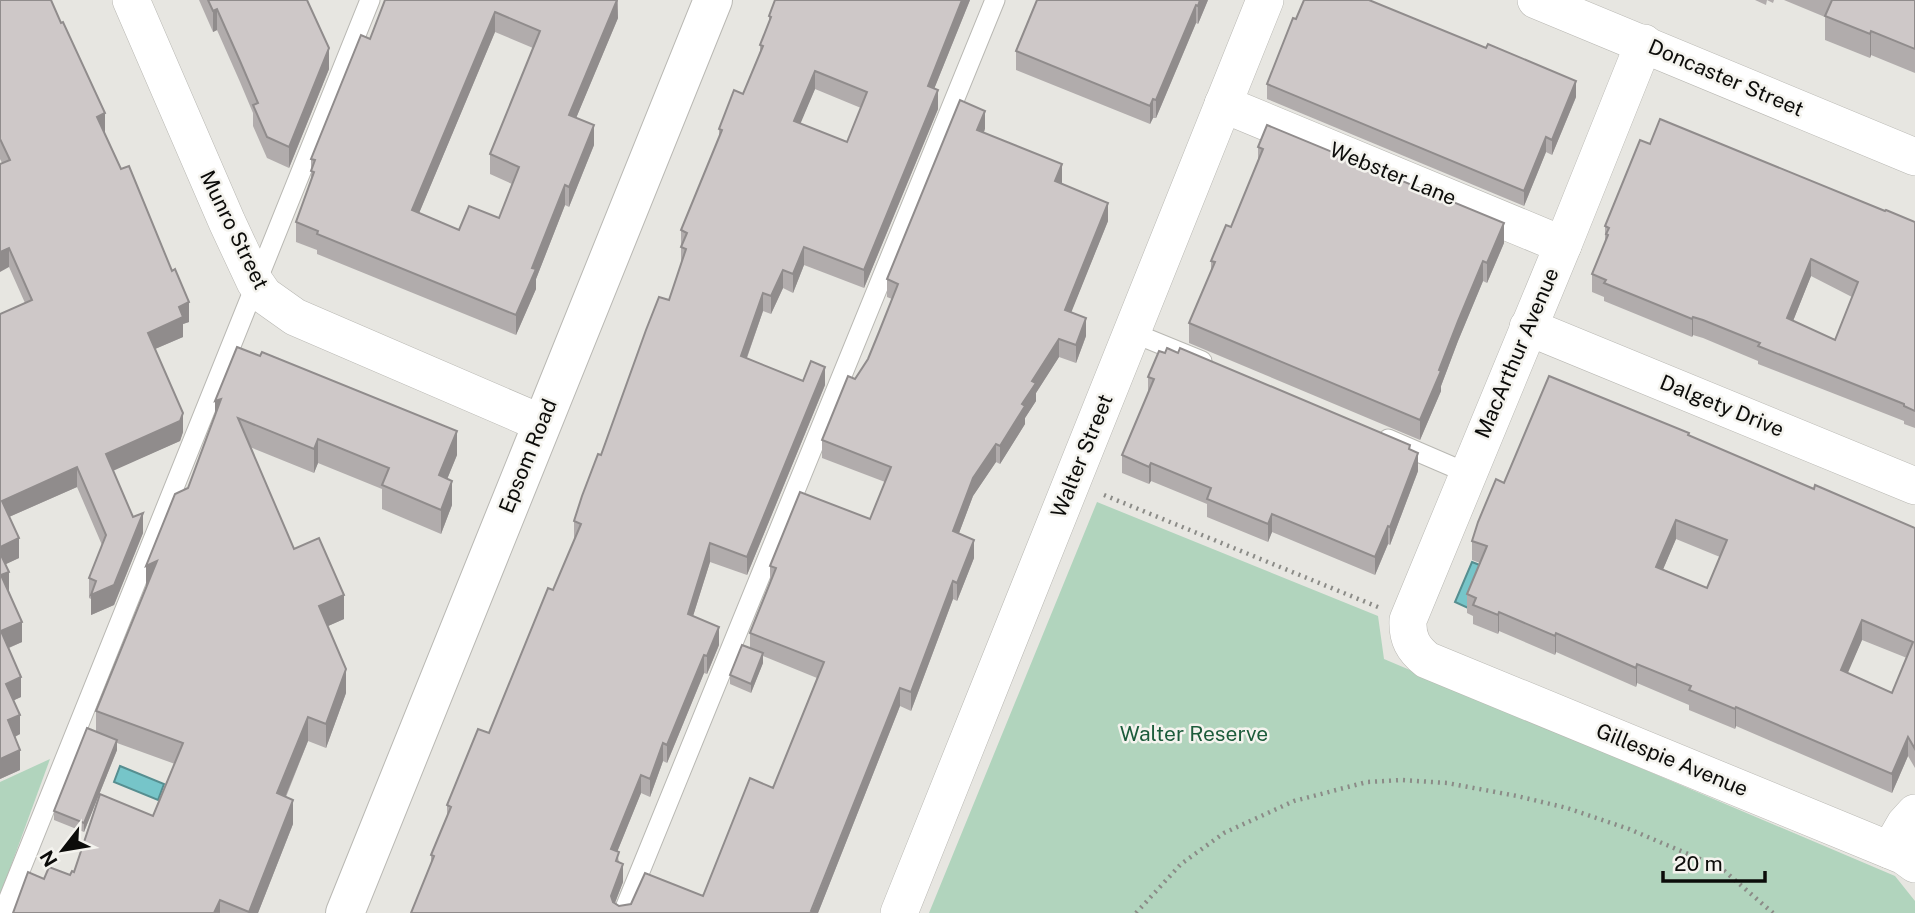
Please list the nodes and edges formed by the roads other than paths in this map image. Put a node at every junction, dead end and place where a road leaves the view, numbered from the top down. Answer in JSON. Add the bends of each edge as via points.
{"nodes":[{"id":1,"x":131,"y":0,"type":"edge"},
{"id":2,"x":370,"y":0,"type":"edge"},
{"id":3,"x":713,"y":0,"type":"edge"},
{"id":4,"x":995,"y":0,"type":"edge"},
{"id":5,"x":1265,"y":0,"type":"edge"},
{"id":6,"x":1536,"y":0,"type":"edge"},
{"id":7,"x":1644,"y":43,"type":"junction"},
{"id":8,"x":1223,"y":104,"type":"junction"},
{"id":9,"x":1915,"y":158,"type":"edge"},
{"id":10,"x":1563,"y":244,"type":"junction"},
{"id":11,"x":255,"y":282,"type":"junction"},
{"id":12,"x":1528,"y":327,"type":"junction"},
{"id":13,"x":1131,"y":332,"type":"junction"},
{"id":14,"x":1217,"y":367,"type":"edge"},
{"id":15,"x":541,"y":423,"type":"junction"},
{"id":16,"x":1369,"y":431,"type":"edge"},
{"id":17,"x":1467,"y":473,"type":"junction"},
{"id":18,"x":1915,"y":486,"type":"edge"},
{"id":19,"x":1427,"y":660,"type":"joint"},
{"id":20,"x":1915,"y":813,"type":"edge"},
{"id":21,"x":1902,"y":857,"type":"edge"},
{"id":22,"x":3,"y":913,"type":"edge"},
{"id":23,"x":345,"y":913,"type":"edge"},
{"id":24,"x":623,"y":913,"type":"edge"},
{"id":25,"x":899,"y":913,"type":"edge"}],
"edges":[{"from":1,"to":11,"type":"street","name":"Munro Street"},
{"from":2,"to":11,"type":"lane"},
{"from":3,"to":15,"type":"main road","name":"Epsom Road"},
{"from":4,"to":24,"type":"lane"},
{"from":5,"to":8,"type":"street","name":"Walter Street"},
{"from":6,"to":7,"type":"street","name":"Doncaster Street"},
{"from":7,"to":9,"type":"street","name":"Doncaster Street"},
{"from":7,"to":10,"type":"street","name":"MacArthur Avenue"},
{"from":8,"to":10,"type":"street","name":"Webster Lane"},
{"from":8,"to":13,"type":"street","name":"Walter Street"},
{"from":10,"to":12,"type":"street","name":"MacArthur Avenue"},
{"from":11,"to":15,"type":"street","name":"Munro Street","via":[[264,295],[295,317]]},
{"from":11,"to":22,"type":"lane"},
{"from":12,"to":17,"type":"street","name":"MacArthur Avenue"},
{"from":12,"to":18,"type":"street","name":"Dalgety Drive"},
{"from":13,"to":14,"type":"lane"},
{"from":13,"to":25,"type":"street","name":"Walter Street"},
{"from":15,"to":23,"type":"main road","name":"Epsom Road"},
{"from":16,"to":17,"type":"lane"},
{"from":17,"to":19,"type":"street","name":"MacArthur Avenue","via":[[1408,620],[1410,641]]},
{"from":19,"to":21,"type":"street","name":"Gillespie Avenue"},
{"from":20,"to":21,"type":"street","via":[[1905,824]]}]}
